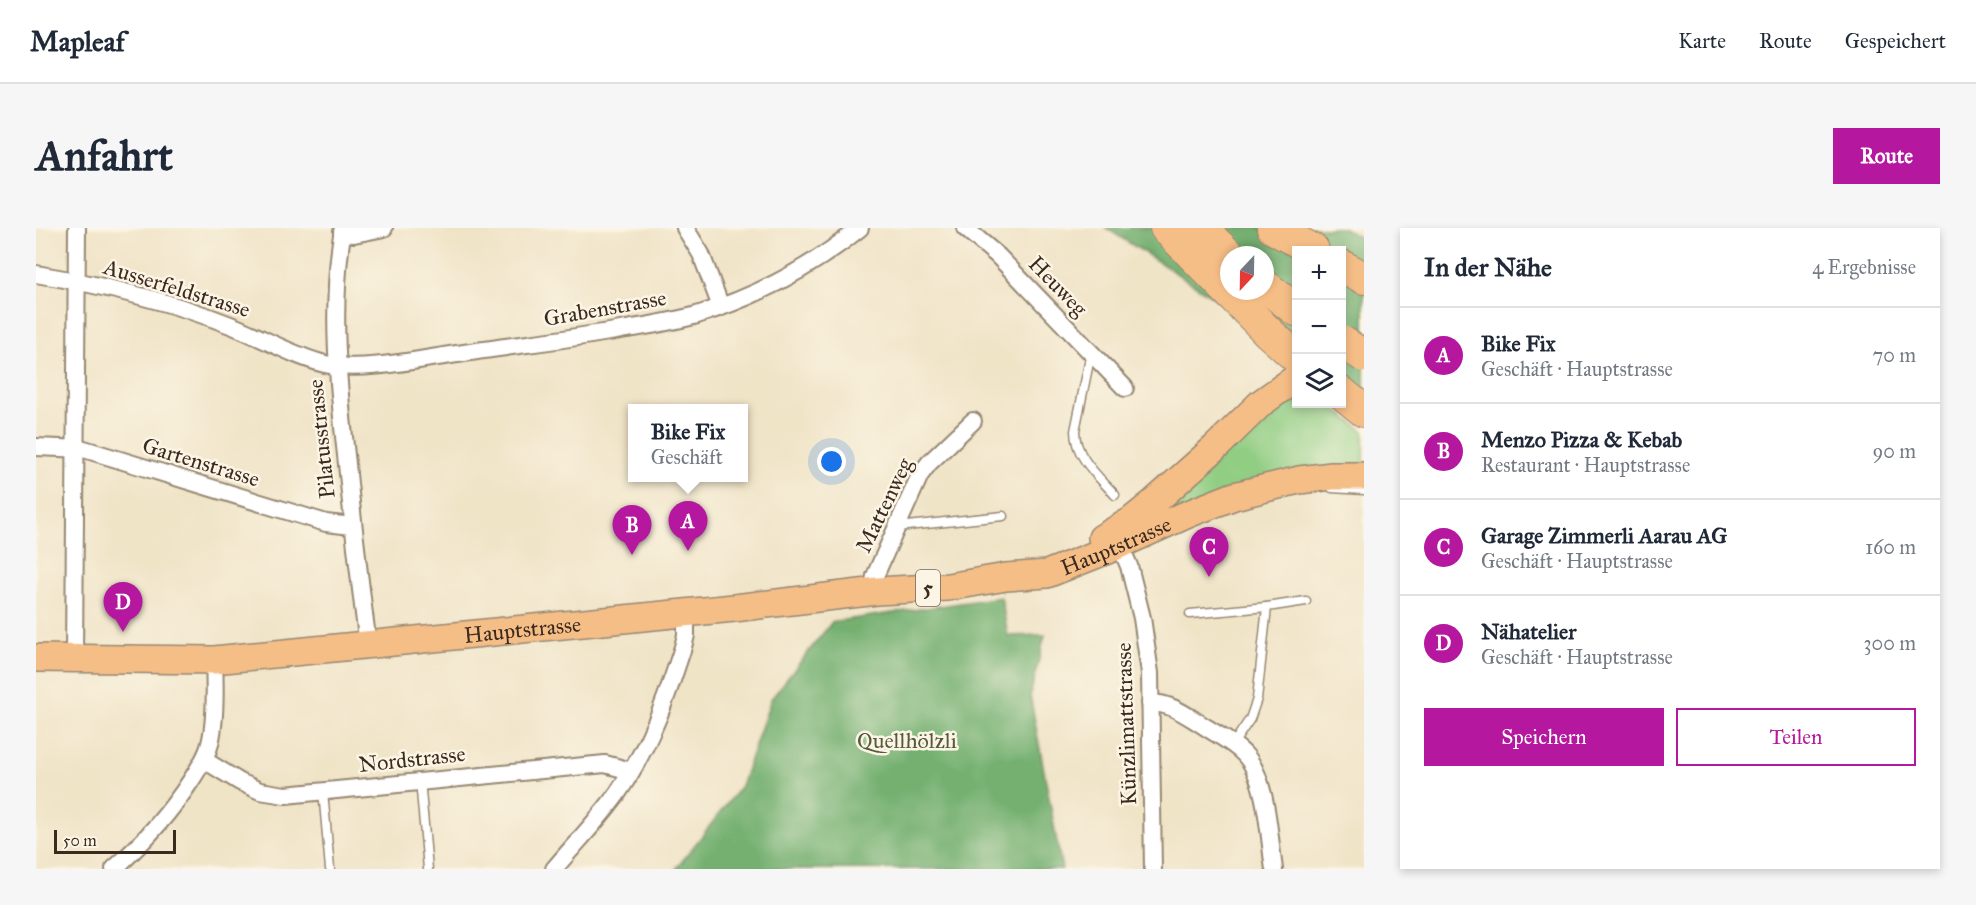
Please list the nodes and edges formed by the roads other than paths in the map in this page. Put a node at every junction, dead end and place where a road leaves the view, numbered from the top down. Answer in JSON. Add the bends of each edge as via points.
{"nodes":[{"id":1,"x":77,"y":228,"type":"edge"},
{"id":2,"x":384,"y":228,"type":"edge"},
{"id":3,"x":685,"y":228,"type":"edge"},
{"id":4,"x":860,"y":228,"type":"edge"},
{"id":5,"x":966,"y":228,"type":"edge"},
{"id":6,"x":1166,"y":228,"type":"edge"},
{"id":7,"x":1181,"y":228,"type":"edge"},
{"id":8,"x":1200,"y":228,"type":"edge"},
{"id":9,"x":1273,"y":228,"type":"edge"},
{"id":10,"x":343,"y":230,"type":"edge"},
{"id":11,"x":1305,"y":246,"type":"edge"},
{"id":12,"x":1220,"y":247,"type":"edge"},
{"id":13,"x":1220,"y":265,"type":"edge"},
{"id":14,"x":1346,"y":269,"type":"edge"},
{"id":15,"x":36,"y":274,"type":"edge"},
{"id":16,"x":1364,"y":278,"type":"edge"},
{"id":17,"x":77,"y":281,"type":"junction"},
{"id":18,"x":1261,"y":300,"type":"edge"},
{"id":19,"x":1274,"y":300,"type":"edge"},
{"id":20,"x":720,"y":307,"type":"junction"},
{"id":21,"x":1286,"y":319,"type":"edge"},
{"id":22,"x":1346,"y":345,"type":"edge"},
{"id":23,"x":1364,"y":350,"type":"edge"},
{"id":24,"x":1091,"y":352,"type":"junction"},
{"id":25,"x":1295,"y":354,"type":"edge"},
{"id":26,"x":1346,"y":356,"type":"edge"},
{"id":27,"x":1364,"y":356,"type":"edge"},
{"id":28,"x":1346,"y":361,"type":"edge"},
{"id":29,"x":337,"y":366,"type":"junction"},
{"id":30,"x":1364,"y":372,"type":"edge"},
{"id":31,"x":1292,"y":381,"type":"edge"},
{"id":32,"x":1125,"y":388,"type":"dead end"},
{"id":33,"x":1346,"y":397,"type":"edge"},
{"id":34,"x":1364,"y":411,"type":"edge"},
{"id":35,"x":973,"y":421,"type":"dead end"},
{"id":36,"x":36,"y":447,"type":"edge"},
{"id":37,"x":75,"y":448,"type":"junction"},
{"id":38,"x":1364,"y":476,"type":"edge"},
{"id":39,"x":1299,"y":480,"type":"junction"},
{"id":40,"x":1364,"y":490,"type":"edge"},
{"id":41,"x":1114,"y":495,"type":"dead end"},
{"id":42,"x":1003,"y":516,"type":"dead end"},
{"id":43,"x":352,"y":526,"type":"junction"},
{"id":44,"x":897,"y":527,"type":"junction"},
{"id":45,"x":1116,"y":539,"type":"junction"},
{"id":46,"x":1006,"y":578,"type":"junction"},
{"id":47,"x":877,"y":591,"type":"junction"},
{"id":48,"x":1306,"y":601,"type":"dead end"},
{"id":49,"x":1267,"y":607,"type":"junction"},
{"id":50,"x":686,"y":612,"type":"junction"},
{"id":51,"x":1190,"y":614,"type":"dead end"},
{"id":52,"x":368,"y":645,"type":"junction"},
{"id":53,"x":36,"y":658,"type":"edge"},
{"id":54,"x":74,"y":659,"type":"junction"},
{"id":55,"x":214,"y":660,"type":"junction"},
{"id":56,"x":1150,"y":703,"type":"junction"},
{"id":57,"x":1233,"y":744,"type":"junction"},
{"id":58,"x":204,"y":760,"type":"junction"},
{"id":59,"x":631,"y":771,"type":"junction"},
{"id":60,"x":420,"y":780,"type":"junction"},
{"id":61,"x":323,"y":791,"type":"junction"},
{"id":62,"x":114,"y":869,"type":"edge"},
{"id":63,"x":330,"y":869,"type":"edge"},
{"id":64,"x":428,"y":869,"type":"edge"},
{"id":65,"x":554,"y":869,"type":"edge"},
{"id":66,"x":1153,"y":869,"type":"edge"},
{"id":67,"x":1274,"y":869,"type":"edge"}],
"edges":[{"from":1,"to":17,"type":"street"},
{"from":2,"to":10,"type":"street","via":[[354,234]]},
{"from":3,"to":20,"type":"street","via":[[701,254]]},
{"from":4,"to":20,"type":"street","name":"Grabenstrasse","via":[[809,264]]},
{"from":5,"to":24,"type":"street","name":"Heuweg"},
{"from":6,"to":21,"type":"highway"},
{"from":7,"to":13,"type":"highway"},
{"from":8,"to":12,"type":"highway"},
{"from":9,"to":11,"type":"highway"},
{"from":10,"to":29,"type":"street","name":"Pilatusstrasse","via":[[336,299]]},
{"from":14,"to":16,"type":"highway"},
{"from":15,"to":17,"type":"street","name":"Ausserfeldstrasse"},
{"from":17,"to":29,"type":"street","name":"Ausserfeldstrasse","via":[[182,308],[310,360]]},
{"from":17,"to":37,"type":"street"},
{"from":18,"to":21,"type":"highway"},
{"from":19,"to":21,"type":"highway"},
{"from":20,"to":29,"type":"street","name":"Grabenstrasse","via":[[601,334],[404,362]]},
{"from":21,"to":25,"type":"highway"},
{"from":22,"to":27,"type":"highway","bridge":true},
{"from":23,"to":26,"type":"main road"},
{"from":24,"to":32,"type":"street","name":"Heuweg"},
{"from":24,"to":41,"type":"lane","via":[[1075,443]]},
{"from":28,"to":30,"type":"highway"},
{"from":29,"to":43,"type":"street","name":"Pilatusstrasse"},
{"from":31,"to":45,"type":"main road","name":"Hauptstrasse","via":[[1261,403]]},
{"from":33,"to":34,"type":"highway"},
{"from":35,"to":44,"type":"street","name":"Mattenweg","via":[[924,469]]},
{"from":36,"to":37,"type":"street","name":"Gartenstrasse"},
{"from":37,"to":43,"type":"street","name":"Gartenstrasse","via":[[333,526]]},
{"from":37,"to":54,"type":"street"},
{"from":38,"to":39,"type":"main road","name":"Hauptstrasse"},
{"from":39,"to":40,"type":"lane","via":[[1343,490]]},
{"from":39,"to":45,"type":"main road","name":"Hauptstrasse","via":[[1234,496]]},
{"from":42,"to":44,"type":"lane"},
{"from":43,"to":52,"type":"street","name":"Pilatusstrasse"},
{"from":44,"to":47,"type":"street","name":"Mattenweg","via":[[875,576]]},
{"from":45,"to":46,"type":"main road","name":"Hauptstrasse","via":[[1075,550]]},
{"from":45,"to":46,"type":"main road","name":"Hauptstrasse","via":[[1047,574]]},
{"from":45,"to":56,"type":"street","name":"Künzlimattstrasse","via":[[1129,566],[1146,639]]},
{"from":46,"to":47,"type":"main road","name":"Hauptstrasse","number":"5","via":[[948,587]]},
{"from":47,"to":50,"type":"main road","name":"Hauptstrasse","number":"5"},
{"from":48,"to":49,"type":"lane"},
{"from":49,"to":51,"type":"lane"},
{"from":49,"to":57,"type":"lane","via":[[1257,699],[1250,719]]},
{"from":50,"to":52,"type":"main road","name":"Hauptstrasse"},
{"from":50,"to":59,"type":"street","via":[[684,647],[664,706]]},
{"from":52,"to":55,"type":"main road","name":"Hauptstrasse"},
{"from":53,"to":54,"type":"main road","name":"Hauptstrasse"},
{"from":54,"to":55,"type":"main road","name":"Hauptstrasse"},
{"from":55,"to":58,"type":"street","via":[[210,746]]},
{"from":56,"to":57,"type":"street","via":[[1175,708]]},
{"from":56,"to":66,"type":"street","name":"Künzlimattstrasse"},
{"from":57,"to":67,"type":"street","via":[[1246,755],[1260,780]]},
{"from":58,"to":61,"type":"street","name":"Nordstrasse","via":[[260,791],[285,795]]},
{"from":58,"to":62,"type":"street","via":[[167,816]]},
{"from":59,"to":60,"type":"street","name":"Nordstrasse","via":[[605,764]]},
{"from":59,"to":65,"type":"street","via":[[610,803]]},
{"from":60,"to":61,"type":"street","name":"Nordstrasse"},
{"from":60,"to":64,"type":"lane"},
{"from":61,"to":63,"type":"lane"}]}
